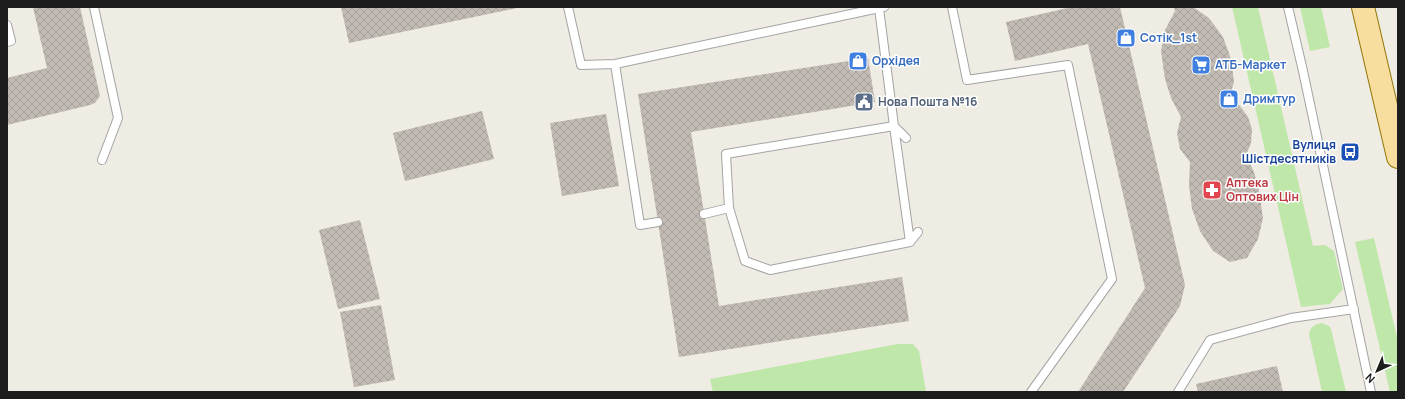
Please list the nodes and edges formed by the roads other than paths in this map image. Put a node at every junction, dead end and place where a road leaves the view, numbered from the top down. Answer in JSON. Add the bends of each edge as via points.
{"nodes":[{"id":1,"x":94,"y":7,"type":"edge"},
{"id":2,"x":568,"y":7,"type":"edge"},
{"id":3,"x":952,"y":7,"type":"edge"},
{"id":4,"x":1288,"y":7,"type":"edge"},
{"id":5,"x":1363,"y":7,"type":"edge"},
{"id":6,"x":882,"y":8,"type":"edge"},
{"id":7,"x":7,"y":25,"type":"edge"},
{"id":8,"x":7,"y":42,"type":"edge"},
{"id":9,"x":615,"y":64,"type":"junction"},
{"id":10,"x":894,"y":126,"type":"junction"},
{"id":11,"x":906,"y":138,"type":"dead end"},
{"id":12,"x":1398,"y":157,"type":"edge"},
{"id":13,"x":102,"y":160,"type":"dead end"},
{"id":14,"x":729,"y":208,"type":"junction"},
{"id":15,"x":704,"y":214,"type":"dead end"},
{"id":16,"x":658,"y":222,"type":"dead end"},
{"id":17,"x":918,"y":232,"type":"dead end"},
{"id":18,"x":910,"y":242,"type":"junction"},
{"id":19,"x":1354,"y":309,"type":"junction"},
{"id":20,"x":1031,"y":392,"type":"edge"},
{"id":21,"x":1178,"y":392,"type":"edge"},
{"id":22,"x":1372,"y":392,"type":"edge"}],
"edges":[{"from":1,"to":13,"type":"lane","via":[[118,118]]},
{"from":2,"to":9,"type":"lane","via":[[581,65]]},
{"from":3,"to":20,"type":"lane","via":[[967,80],[1068,65],[1111,271],[1112,279]]},
{"from":4,"to":19,"type":"lane"},
{"from":5,"to":12,"type":"main road"},
{"from":6,"to":9,"type":"lane"},
{"from":6,"to":10,"type":"lane"},
{"from":7,"to":8,"type":"lane","via":[[11,41]]},
{"from":9,"to":16,"type":"lane","via":[[640,225]]},
{"from":10,"to":11,"type":"lane"},
{"from":10,"to":14,"type":"lane","via":[[726,154]]},
{"from":10,"to":18,"type":"lane"},
{"from":14,"to":15,"type":"lane"},
{"from":14,"to":18,"type":"lane","via":[[745,261],[770,270]]},
{"from":17,"to":18,"type":"lane"},
{"from":19,"to":21,"type":"lane","via":[[1291,318],[1210,340]]},
{"from":19,"to":22,"type":"lane"}]}
